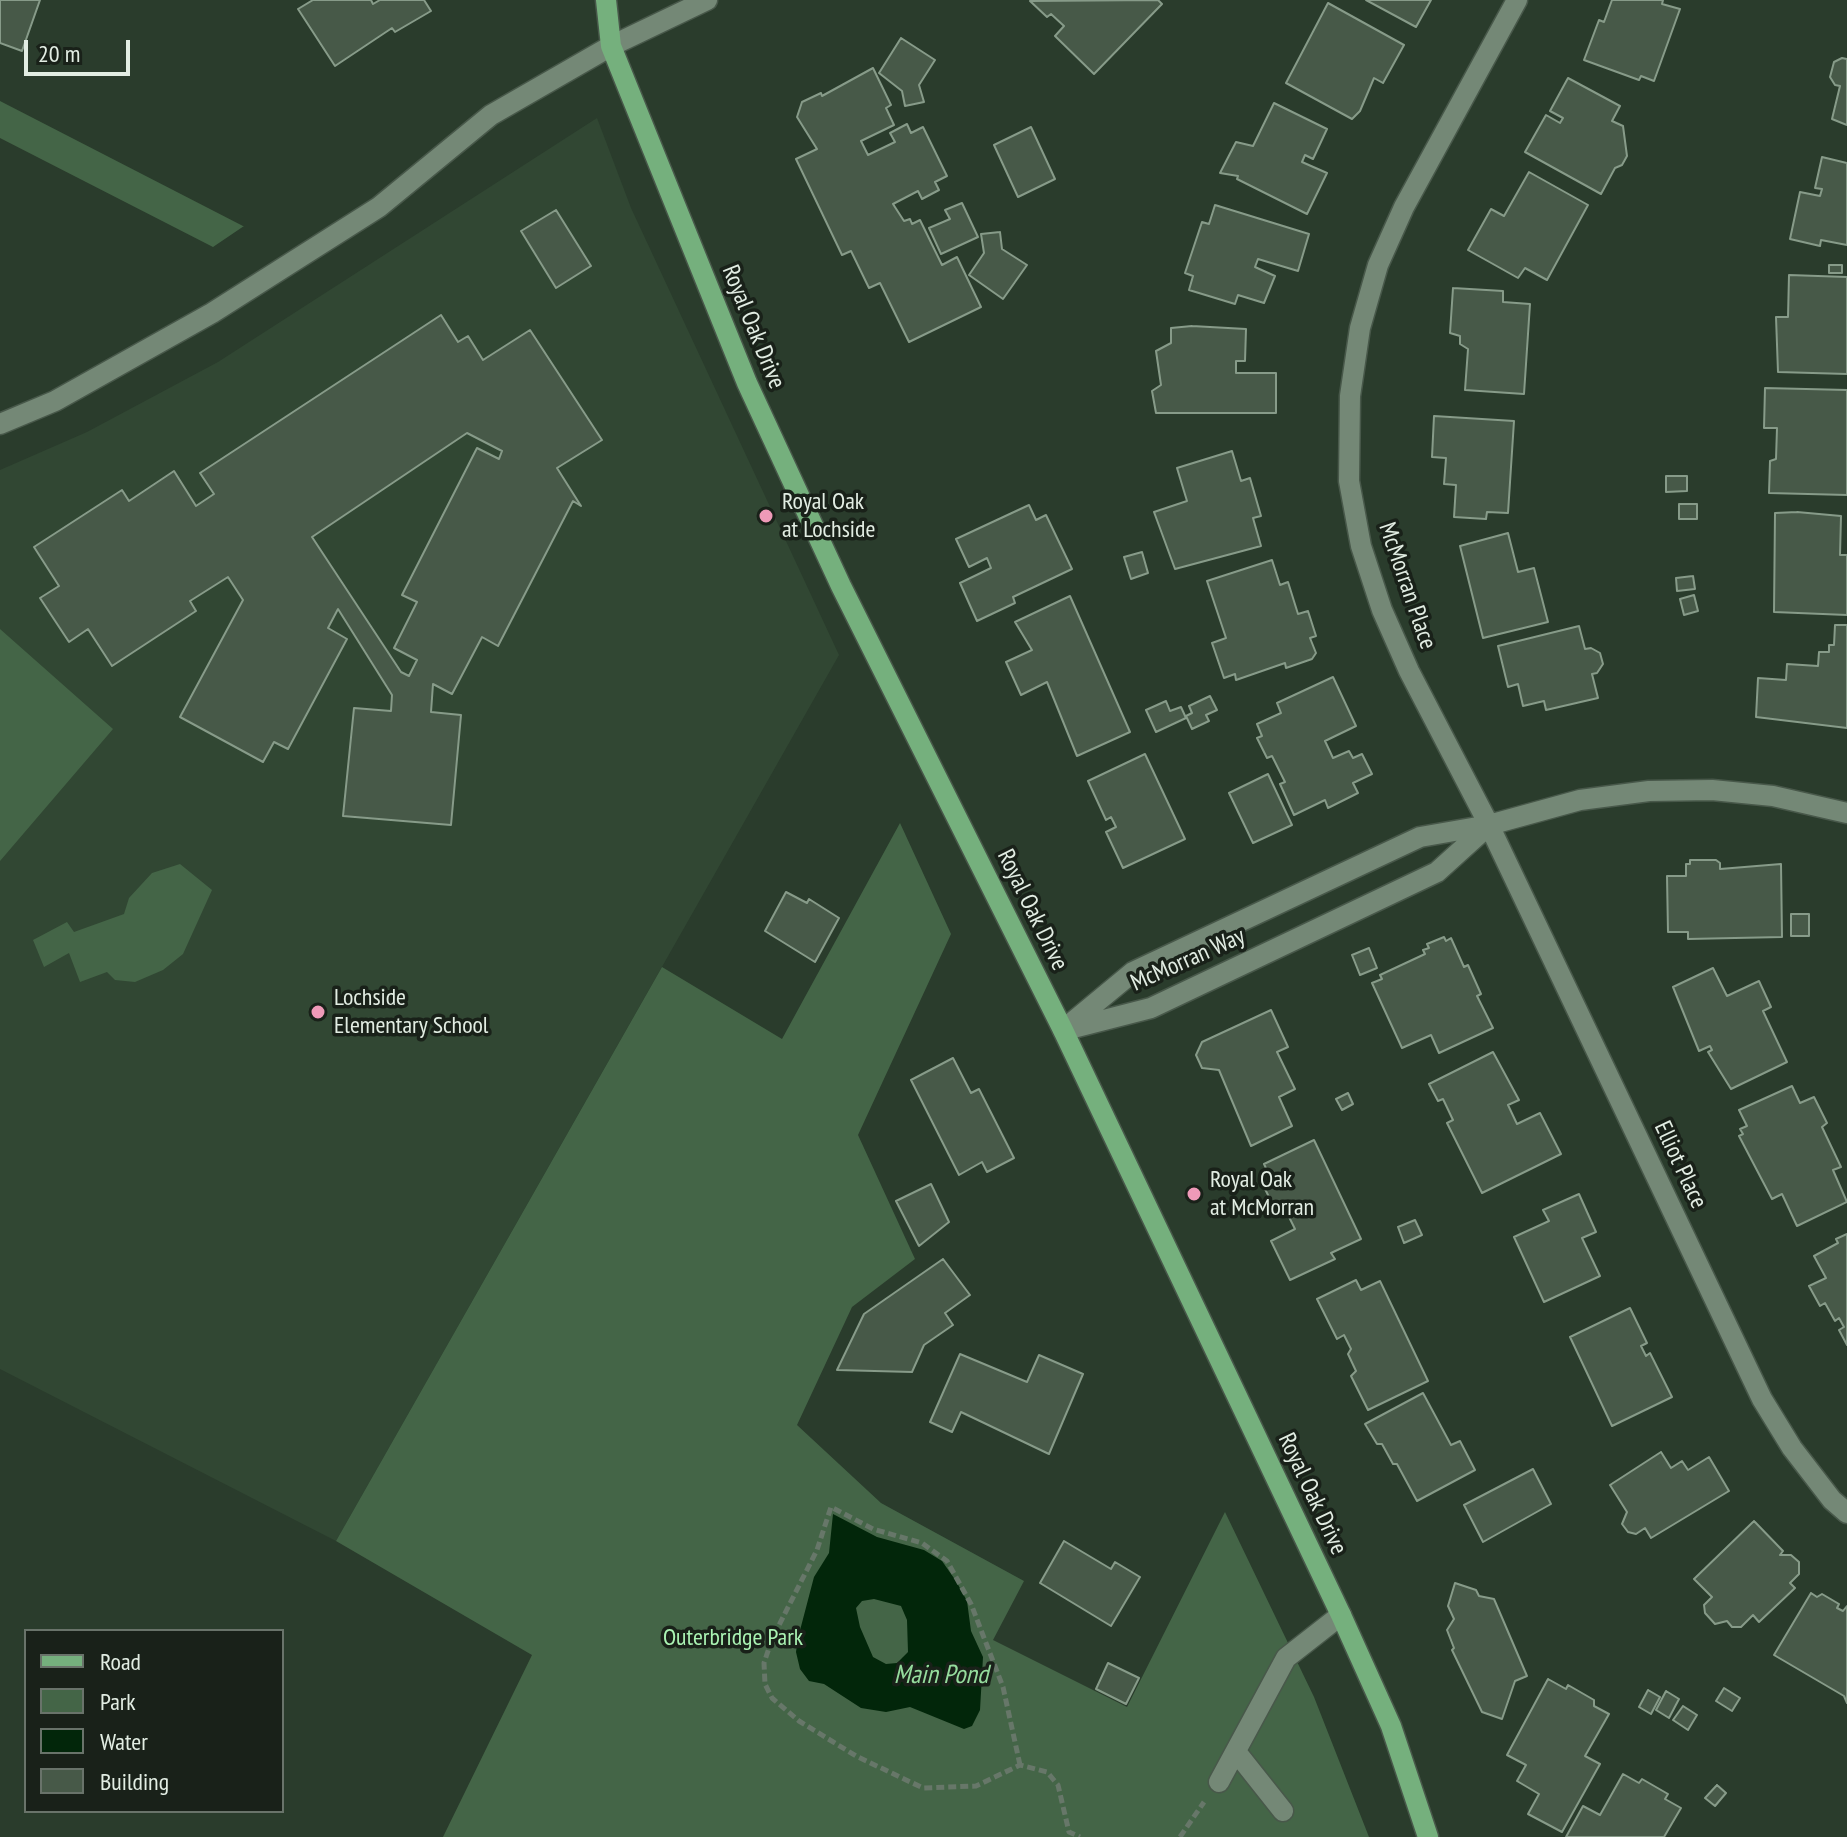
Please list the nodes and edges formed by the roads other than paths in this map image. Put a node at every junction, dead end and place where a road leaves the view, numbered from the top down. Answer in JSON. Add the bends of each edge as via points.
{"nodes":[{"id":1,"x":606,"y":0,"type":"edge"},
{"id":2,"x":707,"y":0,"type":"edge"},
{"id":3,"x":1517,"y":0,"type":"edge"},
{"id":4,"x":611,"y":46,"type":"junction"},
{"id":5,"x":0,"y":424,"type":"edge"},
{"id":6,"x":1847,"y":813,"type":"edge"},
{"id":7,"x":1489,"y":825,"type":"junction"},
{"id":8,"x":1063,"y":1030,"type":"junction"},
{"id":9,"x":1847,"y":1513,"type":"edge"},
{"id":10,"x":1341,"y":1615,"type":"junction"},
{"id":11,"x":1237,"y":1753,"type":"junction"},
{"id":12,"x":1219,"y":1782,"type":"road end"},
{"id":13,"x":1283,"y":1811,"type":"dead end"},
{"id":14,"x":1428,"y":1837,"type":"edge"}],
"edges":[{"from":1,"to":4,"type":"main road","name":"Royal Oak Drive"},
{"from":2,"to":4,"type":"street"},
{"from":3,"to":7,"type":"street","name":"McMorran Place","via":[[1378,265],[1360,328],[1350,396],[1349,481],[1361,546],[1409,671]]},
{"from":4,"to":5,"type":"street","via":[[491,115],[379,207],[212,313],[55,401]]},
{"from":4,"to":8,"type":"main road","name":"Royal Oak Drive","via":[[747,383],[841,586]]},
{"from":6,"to":7,"type":"street","name":"McMorran Way","via":[[1773,796],[1649,791],[1580,800]]},
{"from":7,"to":8,"type":"street","name":"McMorran Way","via":[[1437,872],[1151,1008]]},
{"from":7,"to":8,"type":"street","name":"McMorran Way","via":[[1420,837],[1133,972]]},
{"from":7,"to":9,"type":"street","name":"Elliot Place","via":[[1762,1399],[1792,1448]]},
{"from":8,"to":10,"type":"main road","name":"Royal Oak Drive"},
{"from":10,"to":11,"type":"street","via":[[1286,1658]]},
{"from":10,"to":14,"type":"main road","name":"Royal Oak Drive","via":[[1391,1726]]},
{"from":11,"to":12,"type":"street"},
{"from":11,"to":13,"type":"street"}]}
